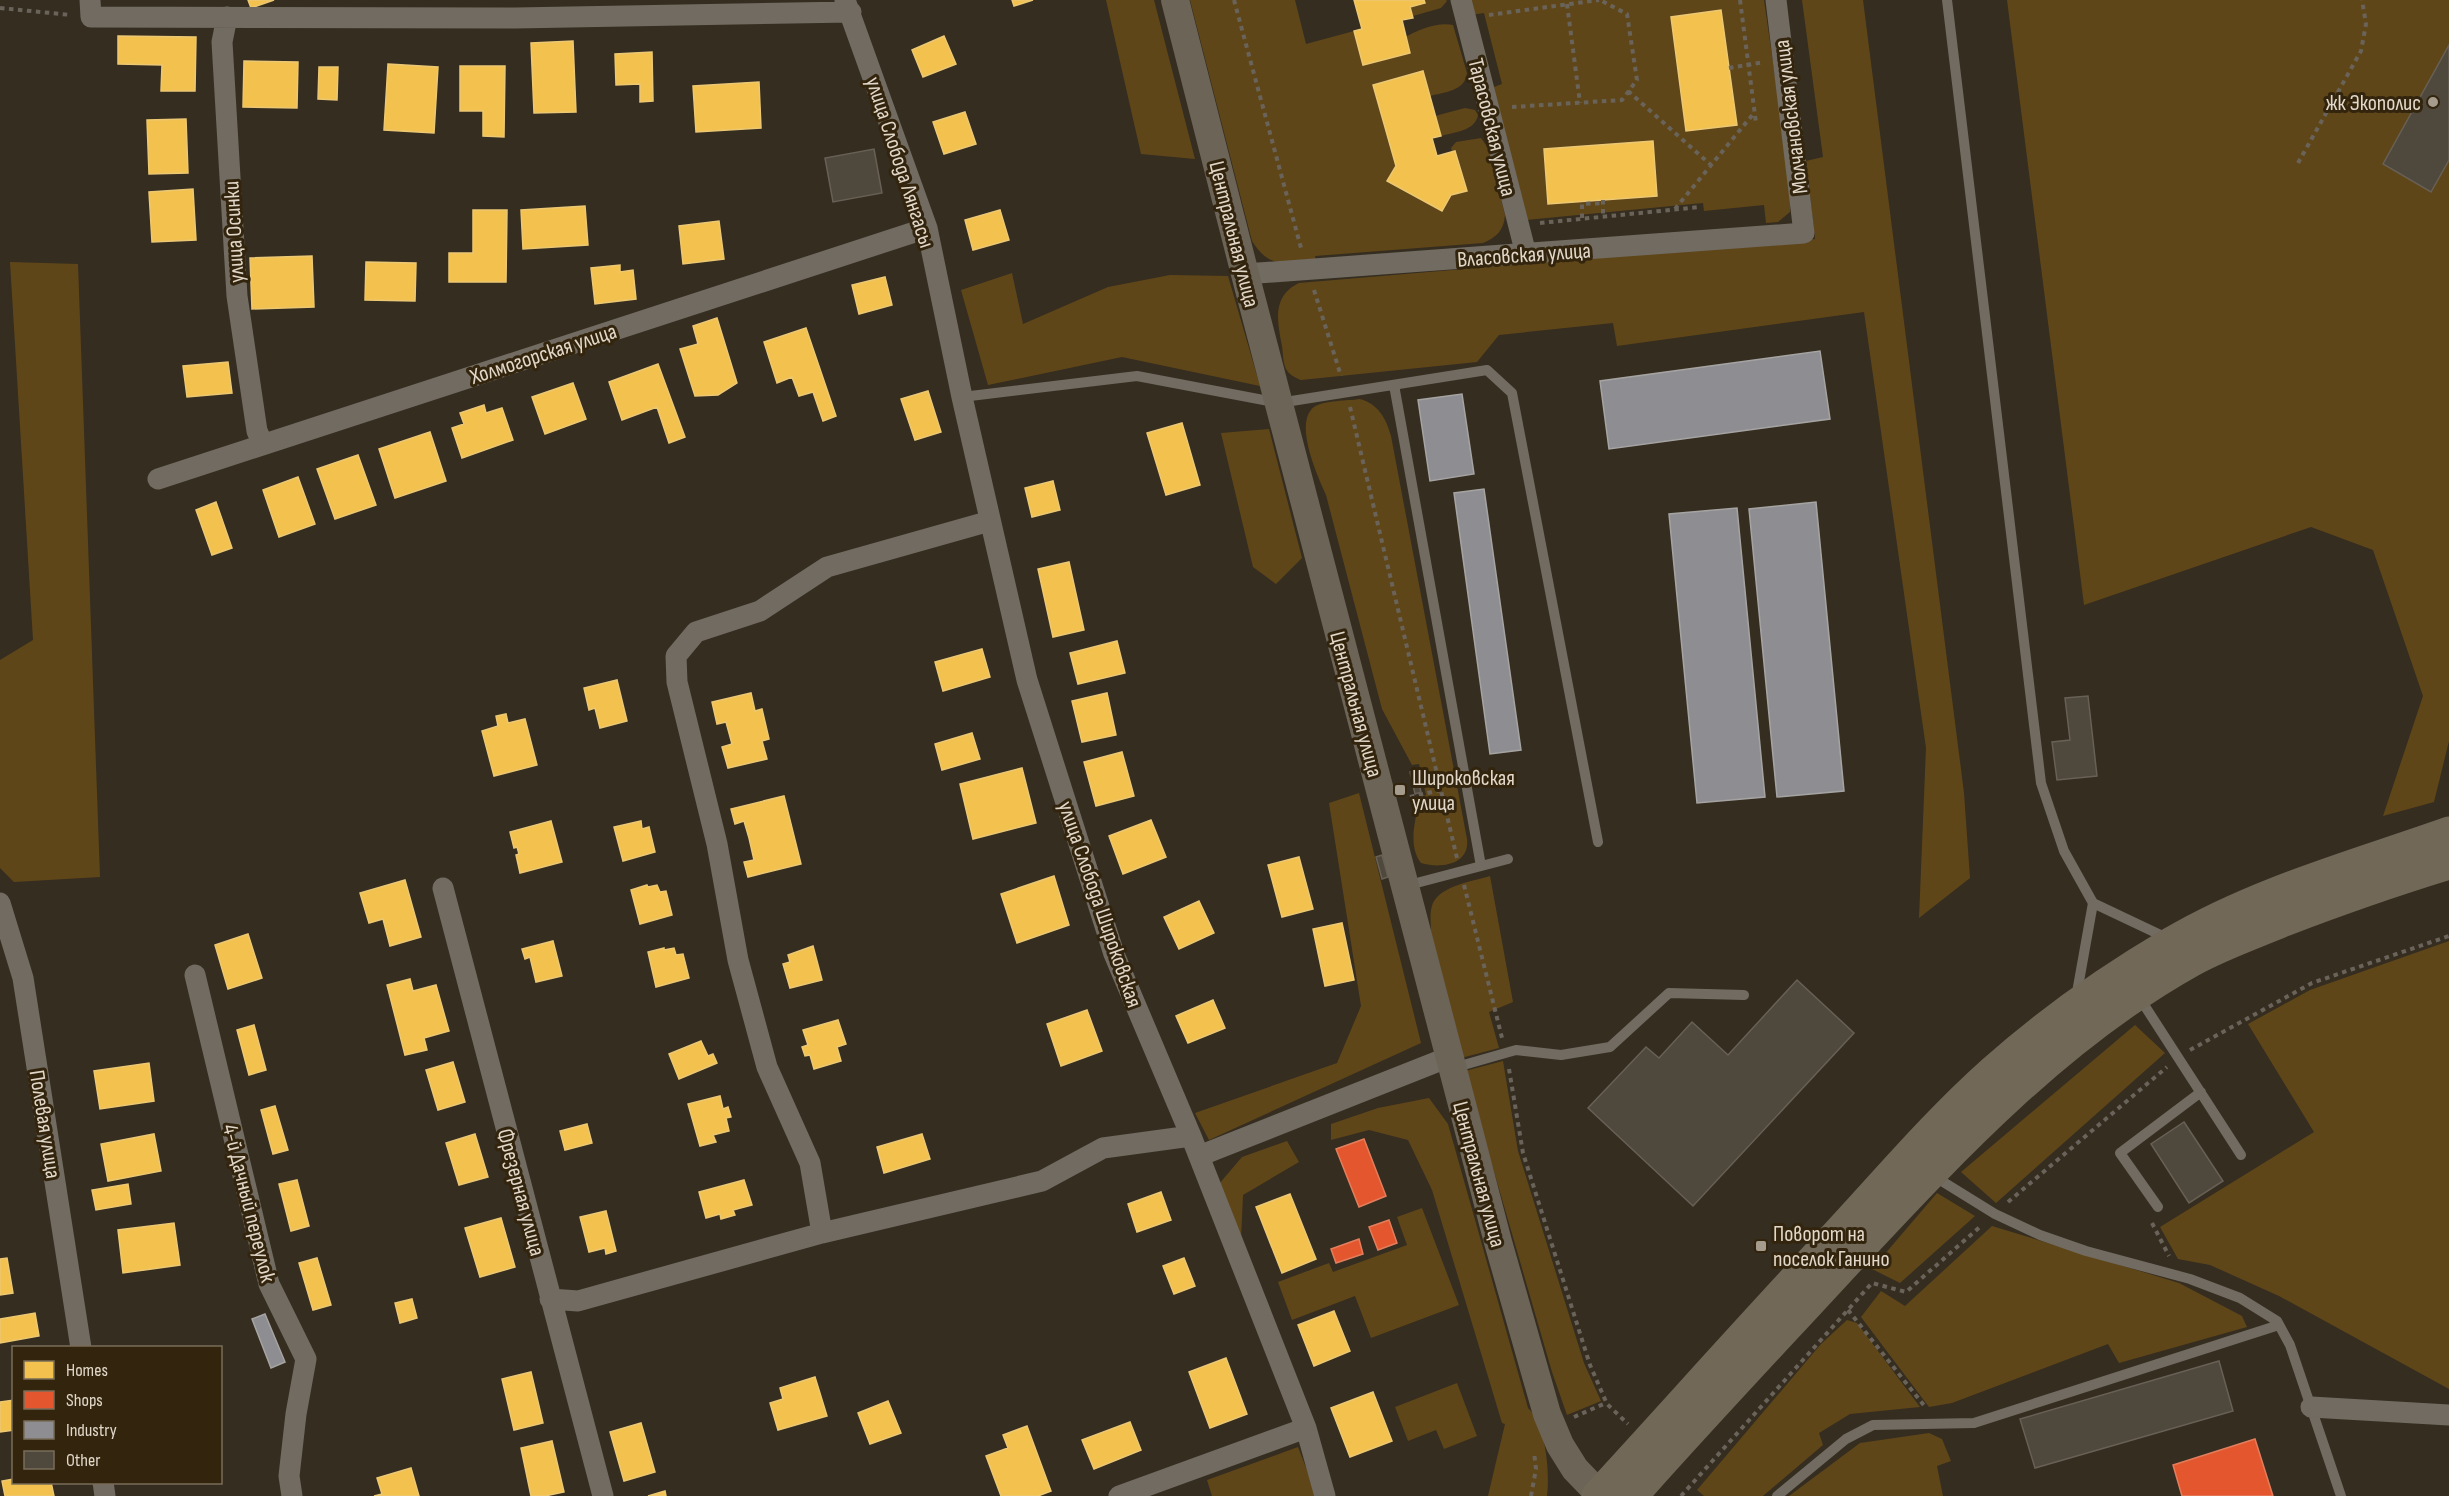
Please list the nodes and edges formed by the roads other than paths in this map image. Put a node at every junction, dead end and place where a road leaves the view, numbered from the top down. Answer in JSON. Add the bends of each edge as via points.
{"nodes":[{"id":1,"x":1175,"y":0,"type":"edge"},
{"id":2,"x":1461,"y":0,"type":"edge"},
{"id":3,"x":1776,"y":0,"type":"edge"},
{"id":4,"x":1947,"y":0,"type":"edge"},
{"id":5,"x":848,"y":6,"type":"edge"},
{"id":6,"x":90,"y":8,"type":"edge"},
{"id":7,"x":511,"y":9,"type":"edge"},
{"id":8,"x":227,"y":17,"type":"junction"},
{"id":9,"x":927,"y":228,"type":"junction"},
{"id":10,"x":1804,"y":233,"type":"joint"},
{"id":11,"x":1526,"y":254,"type":"junction"},
{"id":12,"x":1245,"y":274,"type":"junction"},
{"id":13,"x":1394,"y":385,"type":"junction"},
{"id":14,"x":962,"y":397,"type":"junction"},
{"id":15,"x":1279,"y":403,"type":"junction"},
{"id":16,"x":263,"y":444,"type":"junction"},
{"id":17,"x":158,"y":478,"type":"dead end"},
{"id":18,"x":990,"y":521,"type":"junction"},
{"id":19,"x":2449,"y":833,"type":"edge"},
{"id":20,"x":1598,"y":842,"type":"dead end"},
{"id":21,"x":1508,"y":859,"type":"dead end"},
{"id":22,"x":2449,"y":863,"type":"edge"},
{"id":23,"x":1481,"y":866,"type":"junction"},
{"id":24,"x":1405,"y":886,"type":"junction"},
{"id":25,"x":443,"y":888,"type":"dead end"},
{"id":26,"x":0,"y":903,"type":"edge"},
{"id":27,"x":2092,"y":903,"type":"junction"},
{"id":28,"x":2175,"y":941,"type":"junction"},
{"id":29,"x":195,"y":975,"type":"dead end"},
{"id":30,"x":2137,"y":994,"type":"junction"},
{"id":31,"x":1744,"y":995,"type":"dead end"},
{"id":32,"x":2074,"y":1007,"type":"junction"},
{"id":33,"x":1451,"y":1063,"type":"junction"},
{"id":34,"x":2201,"y":1092,"type":"junction"},
{"id":35,"x":1191,"y":1136,"type":"junction"},
{"id":36,"x":2241,"y":1155,"type":"dead end"},
{"id":37,"x":1199,"y":1156,"type":"junction"},
{"id":38,"x":1929,"y":1174,"type":"junction"},
{"id":39,"x":2158,"y":1207,"type":"road end"},
{"id":40,"x":822,"y":1233,"type":"junction"},
{"id":41,"x":550,"y":1299,"type":"junction"},
{"id":42,"x":2279,"y":1325,"type":"junction"},
{"id":43,"x":81,"y":1346,"type":"edge"},
{"id":44,"x":2311,"y":1407,"type":"junction"},
{"id":45,"x":2449,"y":1415,"type":"edge"},
{"id":46,"x":1306,"y":1428,"type":"junction"},
{"id":47,"x":292,"y":1496,"type":"edge"},
{"id":48,"x":603,"y":1496,"type":"edge"},
{"id":49,"x":1119,"y":1496,"type":"edge"},
{"id":50,"x":1325,"y":1496,"type":"edge"},
{"id":51,"x":1608,"y":1496,"type":"edge"},
{"id":52,"x":1777,"y":1496,"type":"edge"},
{"id":53,"x":2341,"y":1496,"type":"edge"}],
"edges":[{"from":1,"to":12,"type":"street","name":"Центральная улица"},
{"from":2,"to":11,"type":"street","name":"Тарасовская улица"},
{"from":3,"to":10,"type":"street","name":"Молчановская улица"},
{"from":4,"to":27,"type":"lane","via":[[2041,783],[2064,851]]},
{"from":5,"to":7,"type":"street"},
{"from":5,"to":9,"type":"street","name":"улица Слобода Лянгасы"},
{"from":6,"to":8,"type":"street"},
{"from":7,"to":8,"type":"street"},
{"from":8,"to":16,"type":"street","name":"улица Осинки","via":[[222,42],[237,296],[257,430]]},
{"from":9,"to":14,"type":"street","name":"улица Слобода Лянгасы"},
{"from":9,"to":16,"type":"street","name":"Холмогорская улица"},
{"from":10,"to":11,"type":"street","name":"Власовская улица"},
{"from":11,"to":12,"type":"street","name":"Власовская улица"},
{"from":12,"to":15,"type":"street","name":"Центральная улица"},
{"from":13,"to":15,"type":"lane"},
{"from":13,"to":20,"type":"lane","via":[[1487,370],[1512,393]]},
{"from":13,"to":23,"type":"lane"},
{"from":14,"to":15,"type":"lane","via":[[1137,376]]},
{"from":14,"to":18,"type":"street","name":"улица Слобода Широковская"},
{"from":15,"to":24,"type":"street","name":"Центральная улица"},
{"from":16,"to":17,"type":"street","name":"Холмогорская улица"},
{"from":18,"to":35,"type":"street","name":"улица Слобода Широковская","via":[[1027,680],[1114,954]]},
{"from":18,"to":40,"type":"street","via":[[828,567],[760,610],[696,632],[676,656],[677,682],[717,844],[738,960],[767,1067],[810,1163]]},
{"from":19,"to":28,"type":"highway","via":[[2282,891]]},
{"from":21,"to":23,"type":"lane"},
{"from":22,"to":30,"type":"highway","via":[[2383,882],[2230,941]]},
{"from":23,"to":24,"type":"lane"},
{"from":24,"to":33,"type":"street","name":"Центральная улица"},
{"from":25,"to":41,"type":"street","name":"Фрезерная улица"},
{"from":26,"to":43,"type":"street","name":"Полевая улица","via":[[22,978]]},
{"from":27,"to":28,"type":"lane"},
{"from":27,"to":32,"type":"lane"},
{"from":28,"to":32,"type":"highway"},
{"from":29,"to":47,"type":"street","name":"4-й Дачный переулок","via":[[268,1284],[306,1359],[290,1466]]},
{"from":30,"to":34,"type":"lane"},
{"from":30,"to":38,"type":"highway","via":[[2032,1074]]},
{"from":31,"to":33,"type":"lane","via":[[1669,993],[1610,1047],[1561,1055],[1516,1050]]},
{"from":32,"to":51,"type":"highway","via":[[2025,1044],[1947,1117],[1739,1340]]},
{"from":33,"to":37,"type":"street"},
{"from":33,"to":51,"type":"street","name":"Центральная улица","via":[[1547,1414],[1575,1469]]},
{"from":34,"to":36,"type":"lane"},
{"from":34,"to":39,"type":"lane","via":[[2120,1153]]},
{"from":35,"to":37,"type":"street","name":"улица Слобода Широковская"},
{"from":35,"to":40,"type":"street","via":[[1103,1148],[1042,1181]]},
{"from":37,"to":46,"type":"street","name":"улица Слобода Широковская"},
{"from":38,"to":42,"type":"lane","via":[[1995,1214],[2040,1235],[2240,1298]]},
{"from":38,"to":51,"type":"highway","via":[[1686,1434]]},
{"from":40,"to":41,"type":"street","via":[[578,1301]]},
{"from":41,"to":48,"type":"street","name":"Фрезерная улица"},
{"from":42,"to":44,"type":"lane"},
{"from":42,"to":52,"type":"lane","via":[[1974,1423],[1873,1425],[1846,1439]]},
{"from":44,"to":45,"type":"street"},
{"from":44,"to":53,"type":"lane"},
{"from":46,"to":49,"type":"street"},
{"from":46,"to":50,"type":"street","name":"улица Слобода Широковская"}]}
